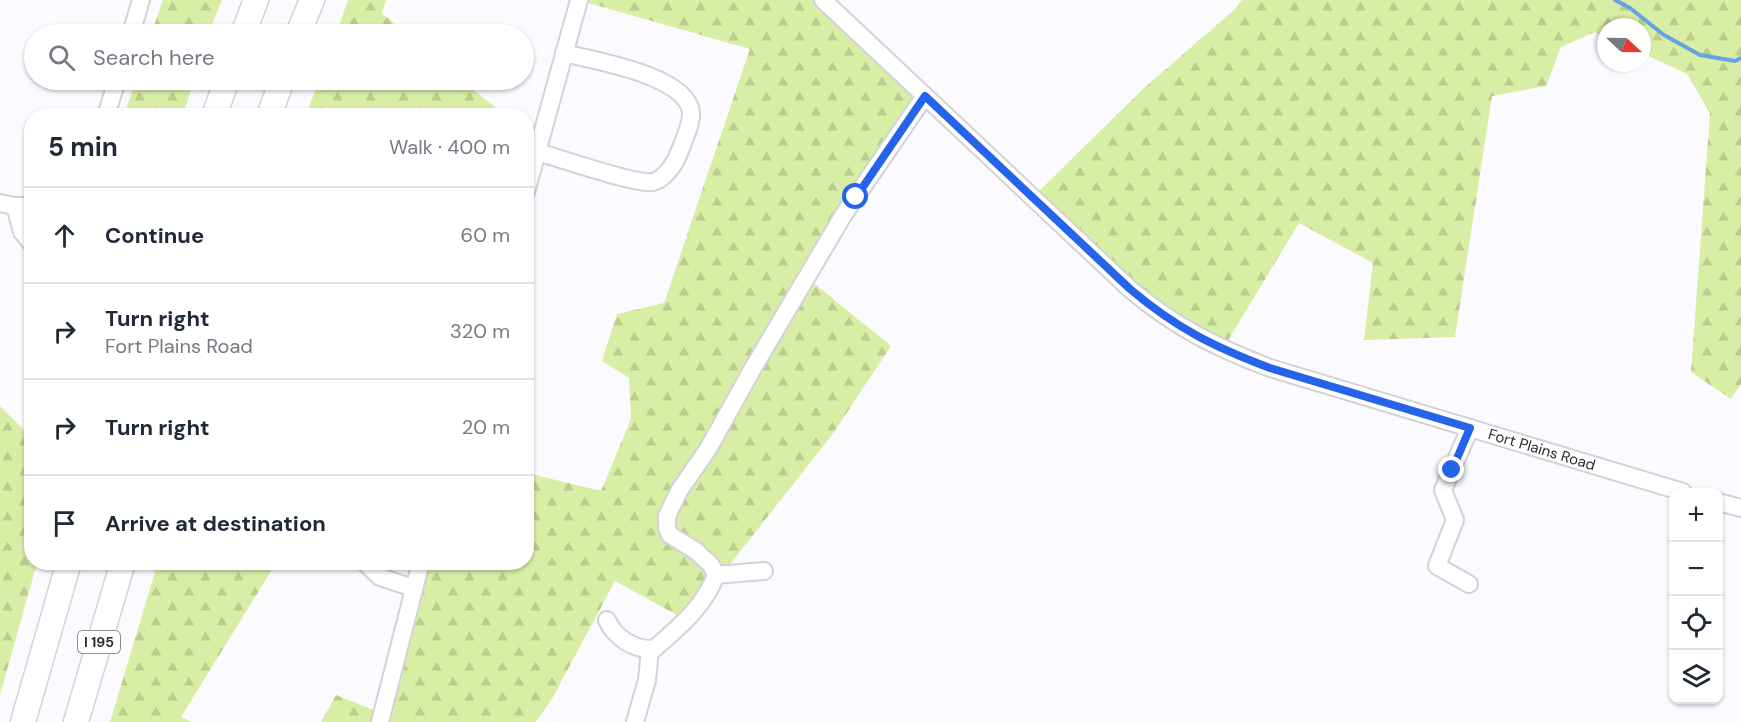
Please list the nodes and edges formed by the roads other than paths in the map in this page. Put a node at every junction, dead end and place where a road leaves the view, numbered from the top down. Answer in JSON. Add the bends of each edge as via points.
{"nodes":[{"id":1,"x":141,"y":0,"type":"edge"},
{"id":2,"x":256,"y":0,"type":"edge"},
{"id":3,"x":312,"y":0,"type":"edge"},
{"id":4,"x":579,"y":0,"type":"edge"},
{"id":5,"x":823,"y":0,"type":"edge"},
{"id":6,"x":134,"y":24,"type":"edge"},
{"id":7,"x":247,"y":24,"type":"edge"},
{"id":8,"x":302,"y":24,"type":"edge"},
{"id":9,"x":564,"y":53,"type":"junction"},
{"id":10,"x":114,"y":90,"type":"edge"},
{"id":11,"x":223,"y":90,"type":"edge"},
{"id":12,"x":278,"y":90,"type":"edge"},
{"id":13,"x":925,"y":96,"type":"junction"},
{"id":14,"x":108,"y":108,"type":"edge"},
{"id":15,"x":217,"y":108,"type":"edge"},
{"id":16,"x":272,"y":108,"type":"edge"},
{"id":17,"x":538,"y":152,"type":"junction"},
{"id":18,"x":534,"y":165,"type":"edge"},
{"id":19,"x":15,"y":205,"type":"edge"},
{"id":20,"x":24,"y":234,"type":"edge"},
{"id":21,"x":1470,"y":428,"type":"junction"},
{"id":22,"x":1670,"y":488,"type":"edge"},
{"id":23,"x":1723,"y":503,"type":"edge"},
{"id":24,"x":1741,"y":508,"type":"edge"},
{"id":25,"x":67,"y":570,"type":"edge"},
{"id":26,"x":121,"y":570,"type":"edge"},
{"id":27,"x":373,"y":570,"type":"edge"},
{"id":28,"x":419,"y":570,"type":"edge"},
{"id":29,"x":764,"y":571,"type":"dead end"},
{"id":30,"x":716,"y":575,"type":"junction"},
{"id":31,"x":1469,"y":584,"type":"dead end"},
{"id":32,"x":413,"y":588,"type":"junction"},
{"id":33,"x":607,"y":620,"type":"dead end"},
{"id":34,"x":650,"y":650,"type":"junction"},
{"id":35,"x":23,"y":722,"type":"edge"},
{"id":36,"x":76,"y":722,"type":"edge"},
{"id":37,"x":380,"y":722,"type":"edge"},
{"id":38,"x":635,"y":722,"type":"edge"}],
"edges":[{"from":1,"to":6,"type":"street"},
{"from":2,"to":7,"type":"highway"},
{"from":3,"to":8,"type":"highway"},
{"from":4,"to":9,"type":"street"},
{"from":5,"to":13,"type":"street","name":"Fort Plains Road"},
{"from":9,"to":17,"type":"street"},
{"from":9,"to":17,"type":"street","via":[[636,71],[676,88],[683,94],[691,118],[674,163],[654,182]]},
{"from":10,"to":14,"type":"street"},
{"from":11,"to":15,"type":"highway"},
{"from":12,"to":16,"type":"highway"},
{"from":13,"to":21,"type":"street","name":"Fort Plains Road","via":[[1130,289],[1180,327],[1270,368]]},
{"from":13,"to":30,"type":"street","via":[[844,214],[667,516],[670,535],[696,551]]},
{"from":17,"to":18,"type":"street"},
{"from":19,"to":20,"type":"street"},
{"from":21,"to":22,"type":"street","name":"Fort Plains Road"},
{"from":21,"to":31,"type":"street","via":[[1443,490],[1455,520],[1437,566]]},
{"from":23,"to":24,"type":"street"},
{"from":25,"to":35,"type":"highway"},
{"from":26,"to":36,"type":"highway","number":"I 195"},
{"from":27,"to":32,"type":"street","via":[[380,577]]},
{"from":28,"to":32,"type":"street"},
{"from":29,"to":30,"type":"street"},
{"from":30,"to":34,"type":"street","via":[[692,615]]},
{"from":32,"to":37,"type":"street"},
{"from":33,"to":34,"type":"street","via":[[629,644]]},
{"from":34,"to":38,"type":"street","via":[[647,680]]}]}
